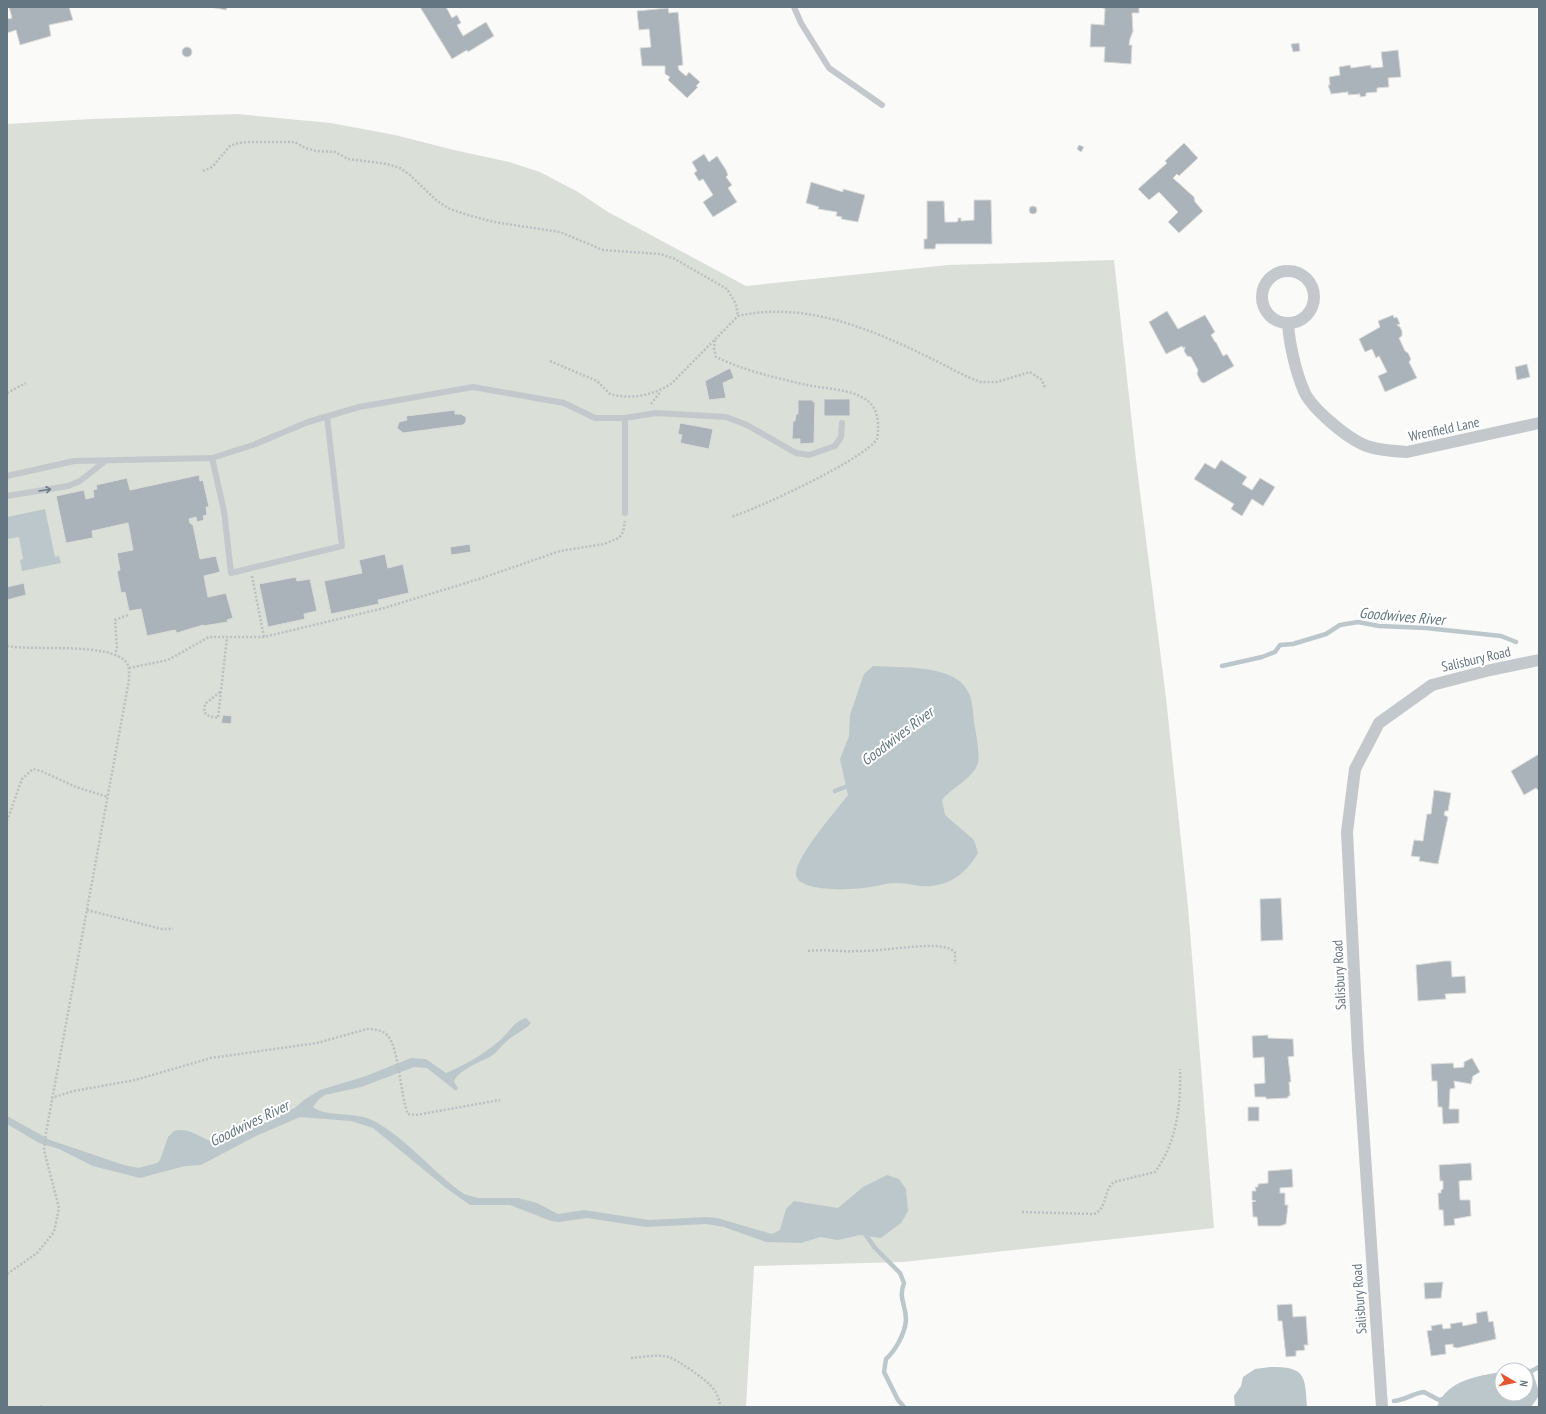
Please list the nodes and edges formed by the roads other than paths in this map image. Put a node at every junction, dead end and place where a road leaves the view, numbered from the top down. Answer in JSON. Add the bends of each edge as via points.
{"nodes":[{"id":1,"x":794,"y":7,"type":"edge"},
{"id":2,"x":882,"y":105,"type":"dead end"},
{"id":3,"x":1288,"y":323,"type":"junction"},
{"id":4,"x":327,"y":417,"type":"junction"},
{"id":5,"x":625,"y":418,"type":"junction"},
{"id":6,"x":842,"y":423,"type":"dead end"},
{"id":7,"x":1539,"y":423,"type":"edge"},
{"id":8,"x":212,"y":458,"type":"junction"},
{"id":9,"x":104,"y":462,"type":"junction"},
{"id":10,"x":7,"y":476,"type":"edge"},
{"id":11,"x":7,"y":496,"type":"edge"},
{"id":12,"x":625,"y":513,"type":"road end"},
{"id":13,"x":1539,"y":660,"type":"edge"},
{"id":14,"x":1382,"y":1407,"type":"edge"}],
"edges":[{"from":1,"to":2,"type":"lane","via":[[800,23],[829,68]]},
{"from":3,"to":3,"type":"street","via":[[1298,321],[1309,312],[1314,294],[1311,284],[1305,277],[1287,270],[1278,272],[1270,278],[1264,285],[1261,298],[1270,316],[1278,322]]},
{"from":3,"to":7,"type":"street","name":"Wrenfield Lane","via":[[1288,339],[1304,392],[1332,425],[1362,444],[1407,452]]},
{"from":4,"to":5,"type":"lane","via":[[359,407],[473,387],[564,403],[595,418]]},
{"from":4,"to":8,"type":"lane","via":[[308,422],[247,448]]},
{"from":4,"to":8,"type":"lane","via":[[342,546],[231,573],[224,511]]},
{"from":5,"to":6,"type":"lane","via":[[671,413],[726,417],[747,425],[796,453],[809,455],[835,446],[841,437]]},
{"from":5,"to":12,"type":"lane"},
{"from":8,"to":9,"type":"lane","via":[[145,458]]},
{"from":9,"to":10,"type":"lane","via":[[74,461]]},
{"from":11,"to":9,"type":"lane","one_way":true,"via":[[68,486],[80,481]]},
{"from":13,"to":14,"type":"street","name":"Salisbury Road","via":[[1432,685],[1379,723],[1355,769],[1347,832],[1358,1051]]}]}
